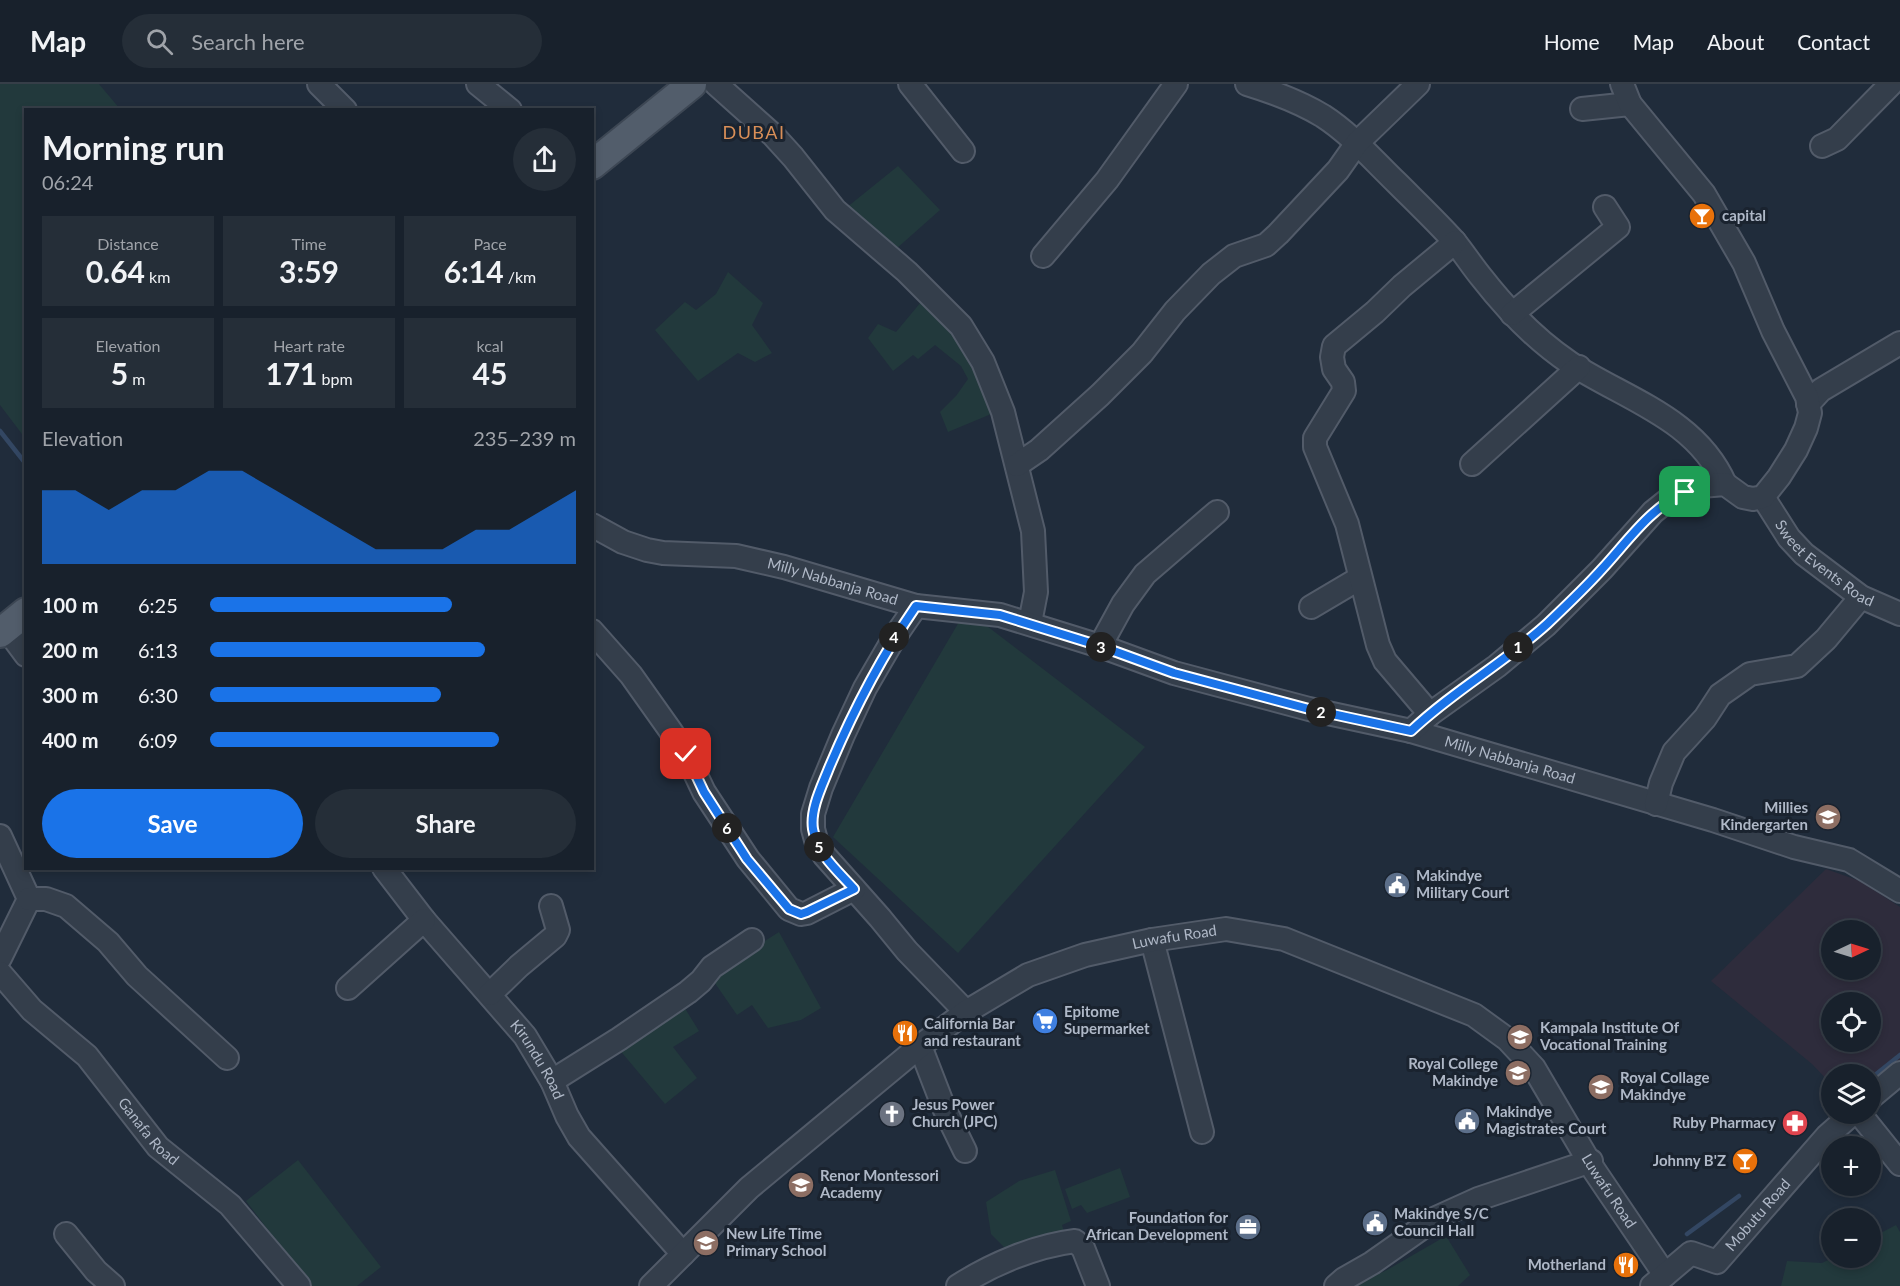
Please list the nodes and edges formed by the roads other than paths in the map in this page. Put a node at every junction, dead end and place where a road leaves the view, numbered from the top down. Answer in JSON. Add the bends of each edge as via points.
{"nodes":[{"id":1,"x":319,"y":84,"type":"edge"},
{"id":2,"x":478,"y":84,"type":"edge"},
{"id":3,"x":692,"y":84,"type":"edge"},
{"id":4,"x":716,"y":84,"type":"edge"},
{"id":5,"x":910,"y":84,"type":"edge"},
{"id":6,"x":1176,"y":84,"type":"edge"},
{"id":7,"x":1247,"y":84,"type":"edge"},
{"id":8,"x":1418,"y":84,"type":"edge"},
{"id":9,"x":1891,"y":84,"type":"edge"},
{"id":10,"x":1626,"y":94,"type":"edge"},
{"id":11,"x":343,"y":108,"type":"edge"},
{"id":12,"x":508,"y":108,"type":"edge"},
{"id":13,"x":1582,"y":109,"type":"dead end"},
{"id":14,"x":1357,"y":143,"type":"junction"},
{"id":15,"x":1822,"y":146,"type":"dead end"},
{"id":16,"x":963,"y":151,"type":"dead end"},
{"id":17,"x":594,"y":163,"type":"edge"},
{"id":18,"x":1605,"y":207,"type":"dead end"},
{"id":19,"x":1455,"y":242,"type":"junction"},
{"id":20,"x":1043,"y":256,"type":"dead end"},
{"id":21,"x":1512,"y":314,"type":"junction"},
{"id":22,"x":1900,"y":343,"type":"edge"},
{"id":23,"x":1579,"y":368,"type":"junction"},
{"id":24,"x":1808,"y":404,"type":"junction"},
{"id":25,"x":1472,"y":464,"type":"dead end"},
{"id":26,"x":1017,"y":465,"type":"junction"},
{"id":27,"x":1725,"y":484,"type":"junction"},
{"id":28,"x":1763,"y":497,"type":"junction"},
{"id":29,"x":1216,"y":512,"type":"dead end"},
{"id":30,"x":594,"y":526,"type":"edge"},
{"id":31,"x":1360,"y":578,"type":"junction"},
{"id":32,"x":1861,"y":597,"type":"junction"},
{"id":33,"x":916,"y":606,"type":"junction"},
{"id":34,"x":1311,"y":607,"type":"dead end"},
{"id":35,"x":1900,"y":614,"type":"edge"},
{"id":36,"x":1030,"y":623,"type":"junction"},
{"id":37,"x":10,"y":624,"type":"edge"},
{"id":38,"x":594,"y":634,"type":"edge"},
{"id":39,"x":1100,"y":646,"type":"junction"},
{"id":40,"x":24,"y":651,"type":"edge"},
{"id":41,"x":1430,"y":714,"type":"junction"},
{"id":42,"x":1411,"y":731,"type":"junction"},
{"id":43,"x":1656,"y":804,"type":"junction"},
{"id":44,"x":0,"y":836,"type":"edge"},
{"id":45,"x":386,"y":870,"type":"edge"},
{"id":46,"x":854,"y":889,"type":"junction"},
{"id":47,"x":1900,"y":891,"type":"edge"},
{"id":48,"x":29,"y":899,"type":"junction"},
{"id":49,"x":551,"y":906,"type":"dead end"},
{"id":50,"x":424,"y":920,"type":"junction"},
{"id":51,"x":752,"y":940,"type":"dead end"},
{"id":52,"x":1152,"y":940,"type":"junction"},
{"id":53,"x":0,"y":958,"type":"edge"},
{"id":54,"x":0,"y":973,"type":"edge"},
{"id":55,"x":348,"y":988,"type":"dead end"},
{"id":56,"x":490,"y":994,"type":"junction"},
{"id":57,"x":966,"y":1012,"type":"junction"},
{"id":58,"x":920,"y":1046,"type":"junction"},
{"id":59,"x":227,"y":1058,"type":"dead end"},
{"id":60,"x":1900,"y":1073,"type":"edge"},
{"id":61,"x":552,"y":1081,"type":"junction"},
{"id":62,"x":1881,"y":1089,"type":"edge"},
{"id":63,"x":1841,"y":1124,"type":"edge"},
{"id":64,"x":1869,"y":1124,"type":"edge"},
{"id":65,"x":1202,"y":1132,"type":"dead end"},
{"id":66,"x":965,"y":1151,"type":"dead end"},
{"id":67,"x":1591,"y":1161,"type":"junction"},
{"id":68,"x":1900,"y":1164,"type":"edge"},
{"id":69,"x":66,"y":1234,"type":"dead end"},
{"id":70,"x":683,"y":1254,"type":"junction"},
{"id":71,"x":1659,"y":1280,"type":"edge"},
{"id":72,"x":113,"y":1286,"type":"edge"},
{"id":73,"x":299,"y":1286,"type":"edge"},
{"id":74,"x":651,"y":1286,"type":"edge"},
{"id":75,"x":958,"y":1286,"type":"edge"},
{"id":76,"x":1098,"y":1286,"type":"edge"},
{"id":77,"x":1336,"y":1286,"type":"edge"}],
"edges":[{"from":1,"to":11,"type":"street"},
{"from":2,"to":12,"type":"street"},
{"from":3,"to":17,"type":"main road"},
{"from":4,"to":26,"type":"street","via":[[779,143],[835,210],[907,272],[961,326],[983,362],[1003,412]]},
{"from":5,"to":16,"type":"street"},
{"from":6,"to":20,"type":"street","via":[[1107,180]]},
{"from":7,"to":14,"type":"street","via":[[1321,115]]},
{"from":8,"to":14,"type":"street"},
{"from":9,"to":15,"type":"street","via":[[1837,139]]},
{"from":10,"to":13,"type":"street"},
{"from":10,"to":24,"type":"street","via":[[1716,214],[1744,263]]},
{"from":14,"to":19,"type":"street"},
{"from":14,"to":26,"type":"street","via":[[1338,170],[1278,234],[1266,245],[1234,256],[1211,274],[1100,395]]},
{"from":18,"to":21,"type":"street","via":[[1618,226]]},
{"from":19,"to":21,"type":"street"},
{"from":19,"to":31,"type":"street","via":[[1334,346],[1334,369],[1344,391],[1319,430],[1315,447],[1347,524]]},
{"from":21,"to":23,"type":"street"},
{"from":22,"to":24,"type":"street","via":[[1821,390]]},
{"from":23,"to":25,"type":"street"},
{"from":23,"to":27,"type":"street","via":[[1674,421],[1710,458]]},
{"from":24,"to":28,"type":"street","via":[[1810,413],[1796,450]]},
{"from":26,"to":36,"type":"street","via":[[1035,551],[1036,592]]},
{"from":27,"to":28,"type":"street","via":[[1743,496]]},
{"from":27,"to":41,"type":"street","via":[[1701,486],[1668,500],[1546,625]]},
{"from":28,"to":32,"type":"street","name":"Sweet Events Road","via":[[1804,554]]},
{"from":29,"to":39,"type":"street","via":[[1145,574]]},
{"from":30,"to":33,"type":"street","name":"Milly Nabbanja Road","via":[[647,550],[736,556]]},
{"from":31,"to":34,"type":"street"},
{"from":31,"to":41,"type":"street","via":[[1385,661]]},
{"from":32,"to":35,"type":"street","name":"Sweet Events Road"},
{"from":32,"to":43,"type":"street","via":[[1797,666],[1750,674],[1720,695],[1674,752]]},
{"from":33,"to":36,"type":"street","name":"Milly Nabbanja Road","via":[[1000,615]]},
{"from":33,"to":46,"type":"street","via":[[866,688],[813,814],[818,846]]},
{"from":36,"to":39,"type":"street","name":"Milly Nabbanja Road"},
{"from":37,"to":40,"type":"street"},
{"from":38,"to":46,"type":"street","via":[[631,675],[686,754],[704,792],[747,859],[789,909],[801,914]]},
{"from":39,"to":42,"type":"street","name":"Milly Nabbanja Road","via":[[1174,673]]},
{"from":41,"to":42,"type":"street"},
{"from":42,"to":43,"type":"street","name":"Milly Nabbanja Road"},
{"from":43,"to":47,"type":"street","name":"Milly Nabbanja Road","via":[[1849,860]]},
{"from":44,"to":48,"type":"street"},
{"from":45,"to":50,"type":"street","name":"Kirundu Road"},
{"from":46,"to":57,"type":"street"},
{"from":48,"to":53,"type":"street"},
{"from":48,"to":59,"type":"street","via":[[46,898],[66,906]]},
{"from":49,"to":56,"type":"street","via":[[558,930],[555,936]]},
{"from":50,"to":55,"type":"street"},
{"from":50,"to":56,"type":"street","name":"Kirundu Road"},
{"from":51,"to":61,"type":"street","via":[[712,967],[688,992]]},
{"from":52,"to":57,"type":"street","name":"Luwafu Road","via":[[1046,968]]},
{"from":52,"to":65,"type":"street"},
{"from":52,"to":67,"type":"street","name":"Luwafu Road","via":[[1226,929],[1284,939],[1474,1015],[1507,1039],[1534,1068]]},
{"from":54,"to":73,"type":"street","name":"Ganafa Road","via":[[32,1010],[87,1056],[158,1147],[230,1205]]},
{"from":56,"to":61,"type":"street","name":"Kirundu Road","via":[[525,1036]]},
{"from":57,"to":58,"type":"street","name":"Luwafu Road"},
{"from":58,"to":66,"type":"street"},
{"from":58,"to":70,"type":"street","name":"Luwafu Road","via":[[749,1188]]},
{"from":60,"to":62,"type":"street"},
{"from":61,"to":70,"type":"street","name":"Kirundu Road","via":[[579,1137]]},
{"from":63,"to":71,"type":"street","name":"Mobutu Road","via":[[1717,1262],[1691,1253]]},
{"from":64,"to":68,"type":"street"},
{"from":67,"to":71,"type":"street","name":"Luwafu Road"},
{"from":67,"to":77,"type":"street","via":[[1478,1199],[1436,1218]]},
{"from":69,"to":72,"type":"street"},
{"from":70,"to":74,"type":"street","name":"Luwafu Road"},
{"from":75,"to":76,"type":"street","via":[[1017,1257],[1075,1241],[1083,1248]]}]}
